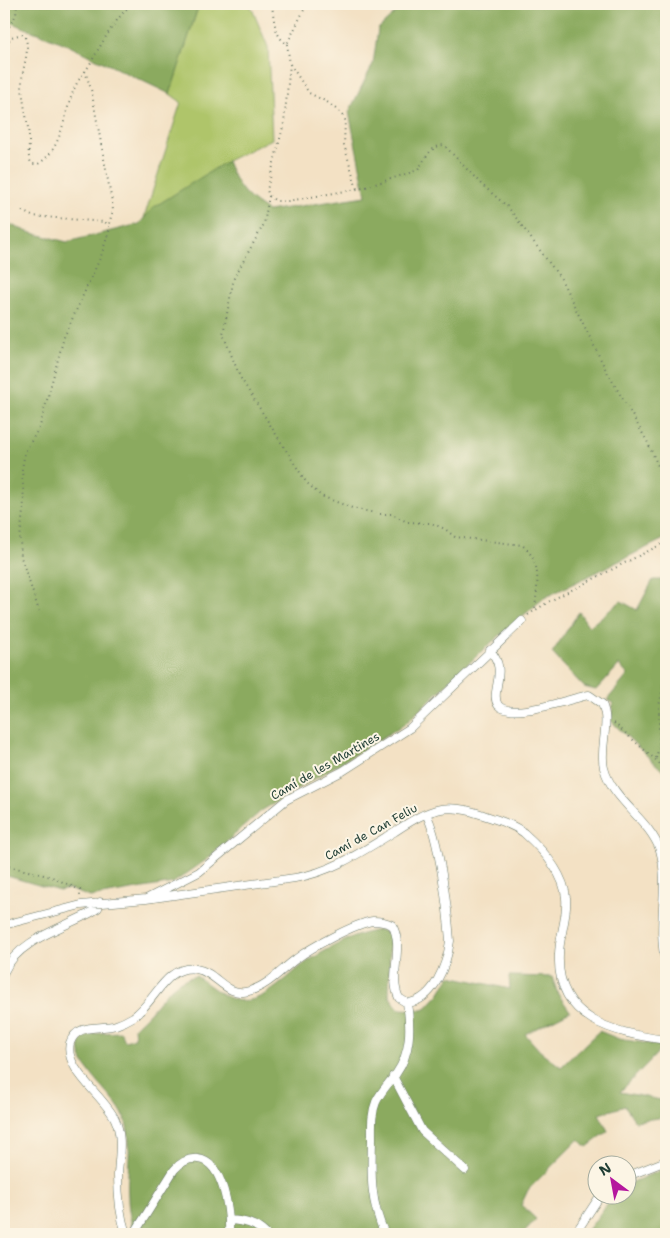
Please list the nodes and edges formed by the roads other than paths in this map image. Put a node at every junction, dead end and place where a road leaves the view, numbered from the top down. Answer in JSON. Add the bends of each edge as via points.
{"nodes":[{"id":1,"x":522,"y":620,"type":"road end"},
{"id":2,"x":490,"y":650,"type":"junction"},
{"id":3,"x":426,"y":814,"type":"junction"},
{"id":4,"x":146,"y":899,"type":"junction"},
{"id":5,"x":100,"y":902,"type":"junction"},
{"id":6,"x":4,"y":925,"type":"edge"},
{"id":7,"x":666,"y":964,"type":"edge"},
{"id":8,"x":4,"y":972,"type":"edge"},
{"id":9,"x":408,"y":1003,"type":"junction"},
{"id":10,"x":666,"y":1040,"type":"edge"},
{"id":11,"x":393,"y":1076,"type":"junction"},
{"id":12,"x":666,"y":1162,"type":"edge"},
{"id":13,"x":464,"y":1170,"type":"dead end"},
{"id":14,"x":638,"y":1172,"type":"edge"},
{"id":15,"x":593,"y":1206,"type":"edge"},
{"id":16,"x":229,"y":1220,"type":"junction"},
{"id":17,"x":126,"y":1234,"type":"edge"},
{"id":18,"x":134,"y":1234,"type":"edge"},
{"id":19,"x":228,"y":1234,"type":"edge"},
{"id":20,"x":266,"y":1234,"type":"edge"},
{"id":21,"x":385,"y":1234,"type":"edge"},
{"id":22,"x":575,"y":1234,"type":"edge"}],
"edges":[{"from":1,"to":2,"type":"street","name":"Camí de les Martines"},
{"from":2,"to":4,"type":"street","name":"Camí de les Martines","via":[[410,728],[343,771],[286,800],[200,872]]},
{"from":2,"to":7,"type":"street","via":[[499,664],[496,696],[503,709],[521,710],[589,695],[602,704],[605,715],[603,757],[607,776],[660,850],[664,880],[661,939]]},
{"from":3,"to":4,"type":"street","name":"Camí de Can Feliu","via":[[350,859],[319,873]]},
{"from":3,"to":9,"type":"street","via":[[436,844],[450,941],[446,962],[432,987],[419,1000]]},
{"from":3,"to":10,"type":"street","name":"Camí de Can Feliu","via":[[440,809],[462,810],[523,832],[552,863],[564,890],[566,906],[559,972],[568,998],[583,1013],[610,1029]]},
{"from":4,"to":5,"type":"street","name":"Camí de les Martines"},
{"from":5,"to":6,"type":"street","name":"Camí de les Martines"},
{"from":5,"to":8,"type":"street","via":[[92,912],[22,949]]},
{"from":9,"to":11,"type":"street","via":[[409,1042],[404,1059]]},
{"from":9,"to":17,"type":"street","via":[[402,1002],[396,992],[395,931],[386,922],[373,922],[320,944],[251,991],[238,993],[204,971],[187,969],[165,981],[148,1004],[126,1021],[82,1030],[71,1042],[70,1055],[82,1077],[108,1108],[118,1128],[119,1196]]},
{"from":11,"to":13,"type":"street","via":[[422,1131]]},
{"from":11,"to":21,"type":"street","via":[[376,1102],[372,1119],[371,1190]]},
{"from":12,"to":14,"type":"street"},
{"from":15,"to":22,"type":"street"},
{"from":16,"to":18,"type":"street","via":[[216,1169],[202,1160],[189,1160],[174,1170]]},
{"from":16,"to":19,"type":"street"},
{"from":16,"to":20,"type":"street","via":[[248,1222]]}]}
